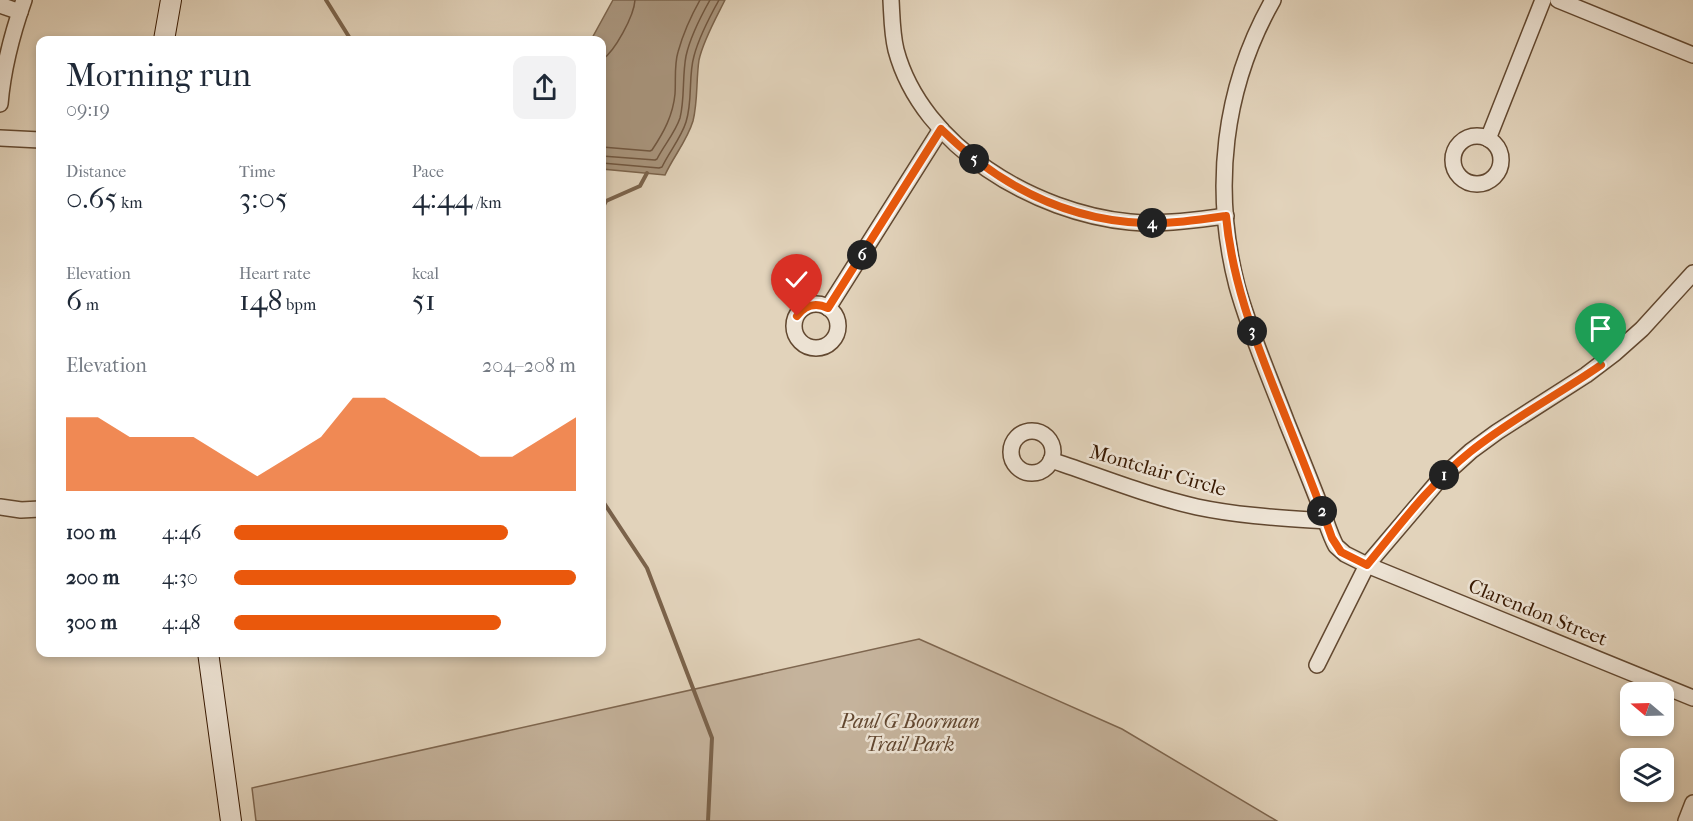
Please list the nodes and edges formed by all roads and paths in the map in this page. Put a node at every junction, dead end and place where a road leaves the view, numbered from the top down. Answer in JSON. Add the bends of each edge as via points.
{"nodes":[{"id":1,"x":171,"y":0,"type":"edge"},
{"id":2,"x":891,"y":0,"type":"edge"},
{"id":3,"x":1273,"y":0,"type":"edge"},
{"id":4,"x":1543,"y":0,"type":"edge"},
{"id":5,"x":1558,"y":0,"type":"edge"},
{"id":6,"x":0,"y":5,"type":"edge"},
{"id":7,"x":22,"y":6,"type":"edge"},
{"id":8,"x":165,"y":36,"type":"edge"},
{"id":9,"x":1693,"y":55,"type":"edge"},
{"id":10,"x":0,"y":104,"type":"edge"},
{"id":11,"x":941,"y":129,"type":"junction"},
{"id":12,"x":0,"y":138,"type":"edge"},
{"id":13,"x":1488,"y":139,"type":"dead end"},
{"id":14,"x":36,"y":140,"type":"edge"},
{"id":15,"x":1226,"y":216,"type":"junction"},
{"id":16,"x":1693,"y":273,"type":"edge"},
{"id":17,"x":828,"y":308,"type":"dead end"},
{"id":18,"x":1051,"y":460,"type":"dead end"},
{"id":19,"x":0,"y":507,"type":"edge"},
{"id":20,"x":36,"y":509,"type":"edge"},
{"id":21,"x":1326,"y":521,"type":"junction"},
{"id":22,"x":1367,"y":565,"type":"junction"},
{"id":23,"x":208,"y":657,"type":"edge"},
{"id":24,"x":1317,"y":665,"type":"dead end"},
{"id":25,"x":1693,"y":698,"type":"edge"},
{"id":26,"x":1693,"y":803,"type":"edge"},
{"id":27,"x":231,"y":821,"type":"edge"},
{"id":28,"x":1686,"y":821,"type":"edge"}],
"edges":[{"from":1,"to":8,"type":"main road"},
{"from":2,"to":11,"type":"street","via":[[901,64],[916,95]]},
{"from":3,"to":15,"type":"street","name":"Clarendon Street","via":[[1246,56],[1231,108],[1224,162]]},
{"from":4,"to":13,"type":"street"},
{"from":5,"to":9,"type":"street"},
{"from":6,"to":7,"type":"street"},
{"from":7,"to":10,"type":"street","via":[[6,59]]},
{"from":11,"to":15,"type":"street","via":[[1003,180],[1064,207],[1113,220],[1145,223]]},
{"from":11,"to":17,"type":"street"},
{"from":12,"to":14,"type":"street"},
{"from":15,"to":21,"type":"street","name":"Clarendon Street","via":[[1230,253],[1244,306]]},
{"from":16,"to":22,"type":"street","via":[[1642,329],[1608,359],[1497,432],[1455,465]]},
{"from":18,"to":21,"type":"street","name":"Montclair Circle","via":[[1196,506],[1254,516]]},
{"from":19,"to":20,"type":"street"},
{"from":21,"to":22,"type":"street","name":"Clarendon Street","via":[[1339,549]]},
{"from":22,"to":24,"type":"street"},
{"from":22,"to":25,"type":"street","name":"Clarendon Street"},
{"from":23,"to":27,"type":"main road"},
{"from":26,"to":28,"type":"street"}]}
